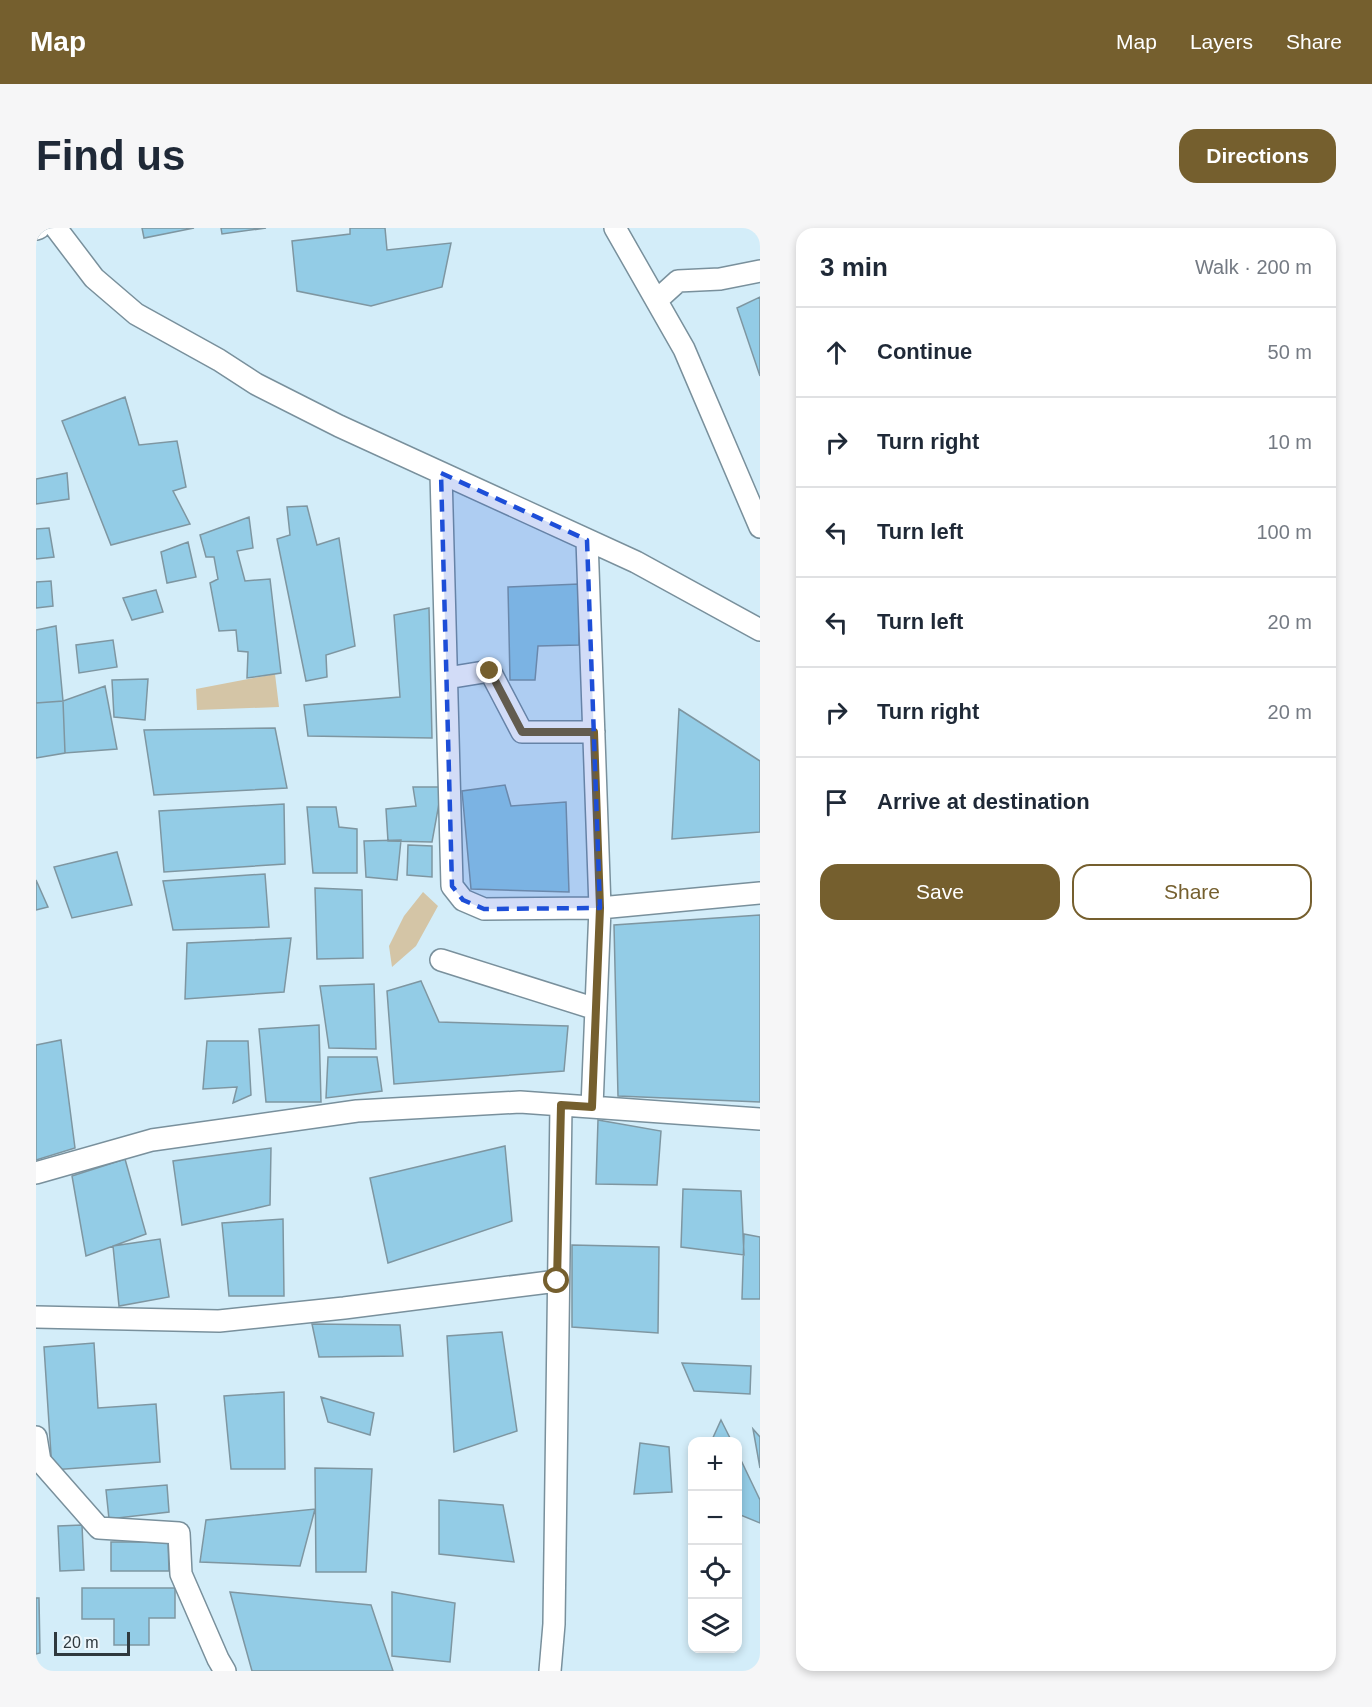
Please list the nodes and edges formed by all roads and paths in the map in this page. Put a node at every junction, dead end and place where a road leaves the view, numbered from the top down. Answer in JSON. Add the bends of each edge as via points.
{"nodes":[{"id":1,"x":56,"y":228,"type":"edge"},
{"id":2,"x":615,"y":228,"type":"edge"},
{"id":3,"x":760,"y":271,"type":"edge"},
{"id":4,"x":657,"y":300,"type":"junction"},
{"id":5,"x":441,"y":473,"type":"junction"},
{"id":6,"x":760,"y":527,"type":"edge"},
{"id":7,"x":587,"y":540,"type":"junction"},
{"id":8,"x":760,"y":630,"type":"edge"},
{"id":9,"x":447,"y":678,"type":"junction"},
{"id":10,"x":594,"y":732,"type":"junction"},
{"id":11,"x":760,"y":893,"type":"edge"},
{"id":12,"x":600,"y":908,"type":"junction"},
{"id":13,"x":441,"y":960,"type":"dead end"},
{"id":14,"x":596,"y":1009,"type":"junction"},
{"id":15,"x":561,"y":1105,"type":"junction"},
{"id":16,"x":592,"y":1107,"type":"junction"},
{"id":17,"x":760,"y":1119,"type":"edge"},
{"id":18,"x":36,"y":1173,"type":"edge"},
{"id":19,"x":557,"y":1281,"type":"junction"},
{"id":20,"x":36,"y":1317,"type":"edge"},
{"id":21,"x":36,"y":1437,"type":"edge"},
{"id":22,"x":225,"y":1671,"type":"edge"},
{"id":23,"x":550,"y":1671,"type":"edge"}],
"edges":[{"from":1,"to":5,"type":"street","via":[[94,278],[136,314],[256,384]]},
{"from":2,"to":4,"type":"street"},
{"from":3,"to":4,"type":"street","via":[[720,279],[678,281]]},
{"from":4,"to":6,"type":"street","via":[[684,349]]},
{"from":5,"to":7,"type":"street"},
{"from":5,"to":9,"type":"street"},
{"from":7,"to":8,"type":"street","via":[[636,562]]},
{"from":7,"to":10,"type":"street"},
{"from":9,"to":10,"type":"street","via":[[490,671],[522,732]]},
{"from":9,"to":12,"type":"street","via":[[452,886],[463,900],[484,909]]},
{"from":10,"to":12,"type":"street"},
{"from":11,"to":12,"type":"street"},
{"from":12,"to":14,"type":"street"},
{"from":13,"to":14,"type":"street"},
{"from":14,"to":16,"type":"street"},
{"from":15,"to":16,"type":"street"},
{"from":15,"to":18,"type":"street","via":[[520,1102],[357,1111],[152,1140]]},
{"from":15,"to":19,"type":"street"},
{"from":16,"to":17,"type":"street"},
{"from":19,"to":20,"type":"street","via":[[219,1321]]},
{"from":19,"to":23,"type":"street","via":[[554,1624]]},
{"from":21,"to":22,"type":"street","via":[[40,1461],[99,1528],[179,1533],[181,1574]]}]}
